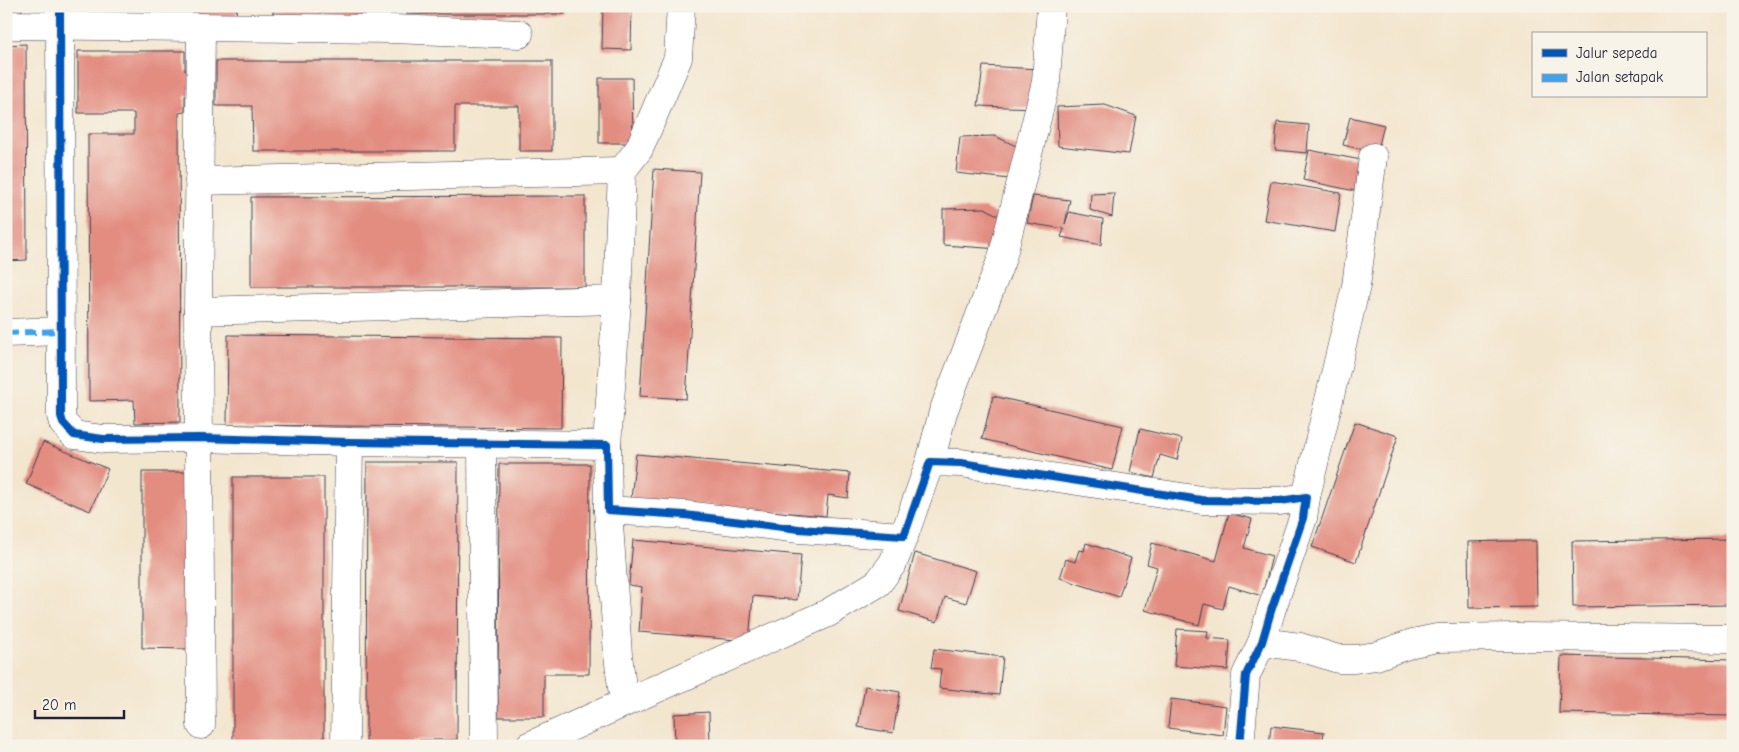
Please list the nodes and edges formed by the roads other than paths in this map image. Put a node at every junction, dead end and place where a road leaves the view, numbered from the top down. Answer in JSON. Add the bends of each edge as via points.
{"nodes":[{"id":1,"x":681,"y":6,"type":"edge"},
{"id":2,"x":1051,"y":6,"type":"edge"},
{"id":3,"x":60,"y":16,"type":"edge"},
{"id":4,"x":248,"y":17,"type":"edge"},
{"id":5,"x":393,"y":18,"type":"edge"},
{"id":6,"x":6,"y":25,"type":"edge"},
{"id":7,"x":202,"y":28,"type":"junction"},
{"id":8,"x":519,"y":34,"type":"dead end"},
{"id":9,"x":1373,"y":157,"type":"dead end"},
{"id":10,"x":622,"y":172,"type":"junction"},
{"id":11,"x":199,"y":181,"type":"junction"},
{"id":12,"x":617,"y":300,"type":"junction"},
{"id":13,"x":198,"y":312,"type":"junction"},
{"id":14,"x":61,"y":331,"type":"junction"},
{"id":15,"x":6,"y":333,"type":"edge"},
{"id":16,"x":200,"y":438,"type":"junction"},
{"id":17,"x":349,"y":442,"type":"junction"},
{"id":18,"x":482,"y":443,"type":"junction"},
{"id":19,"x":607,"y":445,"type":"junction"},
{"id":20,"x":930,"y":462,"type":"junction"},
{"id":21,"x":1306,"y":497,"type":"junction"},
{"id":22,"x":608,"y":510,"type":"junction"},
{"id":23,"x":904,"y":536,"type":"junction"},
{"id":24,"x":1733,"y":639,"type":"edge"},
{"id":25,"x":1262,"y":642,"type":"junction"},
{"id":26,"x":624,"y":702,"type":"junction"},
{"id":27,"x":201,"y":725,"type":"dead end"},
{"id":28,"x":345,"y":746,"type":"edge"},
{"id":29,"x":484,"y":746,"type":"edge"},
{"id":30,"x":529,"y":746,"type":"edge"},
{"id":31,"x":1240,"y":746,"type":"edge"}],
"edges":[{"from":1,"to":10,"type":"street","via":[[678,58],[639,149]]},
{"from":2,"to":20,"type":"street","via":[[1046,82],[1002,258],[944,412]]},
{"from":3,"to":6,"type":"street"},
{"from":3,"to":7,"type":"street"},
{"from":3,"to":14,"type":"street"},
{"from":4,"to":5,"type":"street"},
{"from":4,"to":7,"type":"street"},
{"from":5,"to":8,"type":"street"},
{"from":7,"to":11,"type":"street"},
{"from":9,"to":21,"type":"street","via":[[1356,286]]},
{"from":10,"to":11,"type":"street"},
{"from":10,"to":12,"type":"street"},
{"from":11,"to":13,"type":"street"},
{"from":12,"to":13,"type":"street"},
{"from":12,"to":19,"type":"street"},
{"from":13,"to":16,"type":"street"},
{"from":14,"to":15,"type":"street"},
{"from":14,"to":16,"type":"street","via":[[61,416],[74,435],[103,439]]},
{"from":16,"to":17,"type":"street"},
{"from":16,"to":27,"type":"street"},
{"from":17,"to":18,"type":"street"},
{"from":17,"to":28,"type":"street"},
{"from":18,"to":19,"type":"street"},
{"from":18,"to":29,"type":"street"},
{"from":19,"to":22,"type":"street"},
{"from":20,"to":21,"type":"street","via":[[962,463],[1200,500],[1280,501]]},
{"from":20,"to":23,"type":"street"},
{"from":21,"to":25,"type":"street","via":[[1303,518]]},
{"from":22,"to":23,"type":"street"},
{"from":22,"to":26,"type":"street"},
{"from":23,"to":26,"type":"street","via":[[893,563],[878,583],[828,613]]},
{"from":24,"to":25,"type":"street","via":[[1437,638],[1376,656],[1346,659],[1300,647]]},
{"from":25,"to":31,"type":"street","via":[[1246,675]]},
{"from":26,"to":30,"type":"street"}]}
